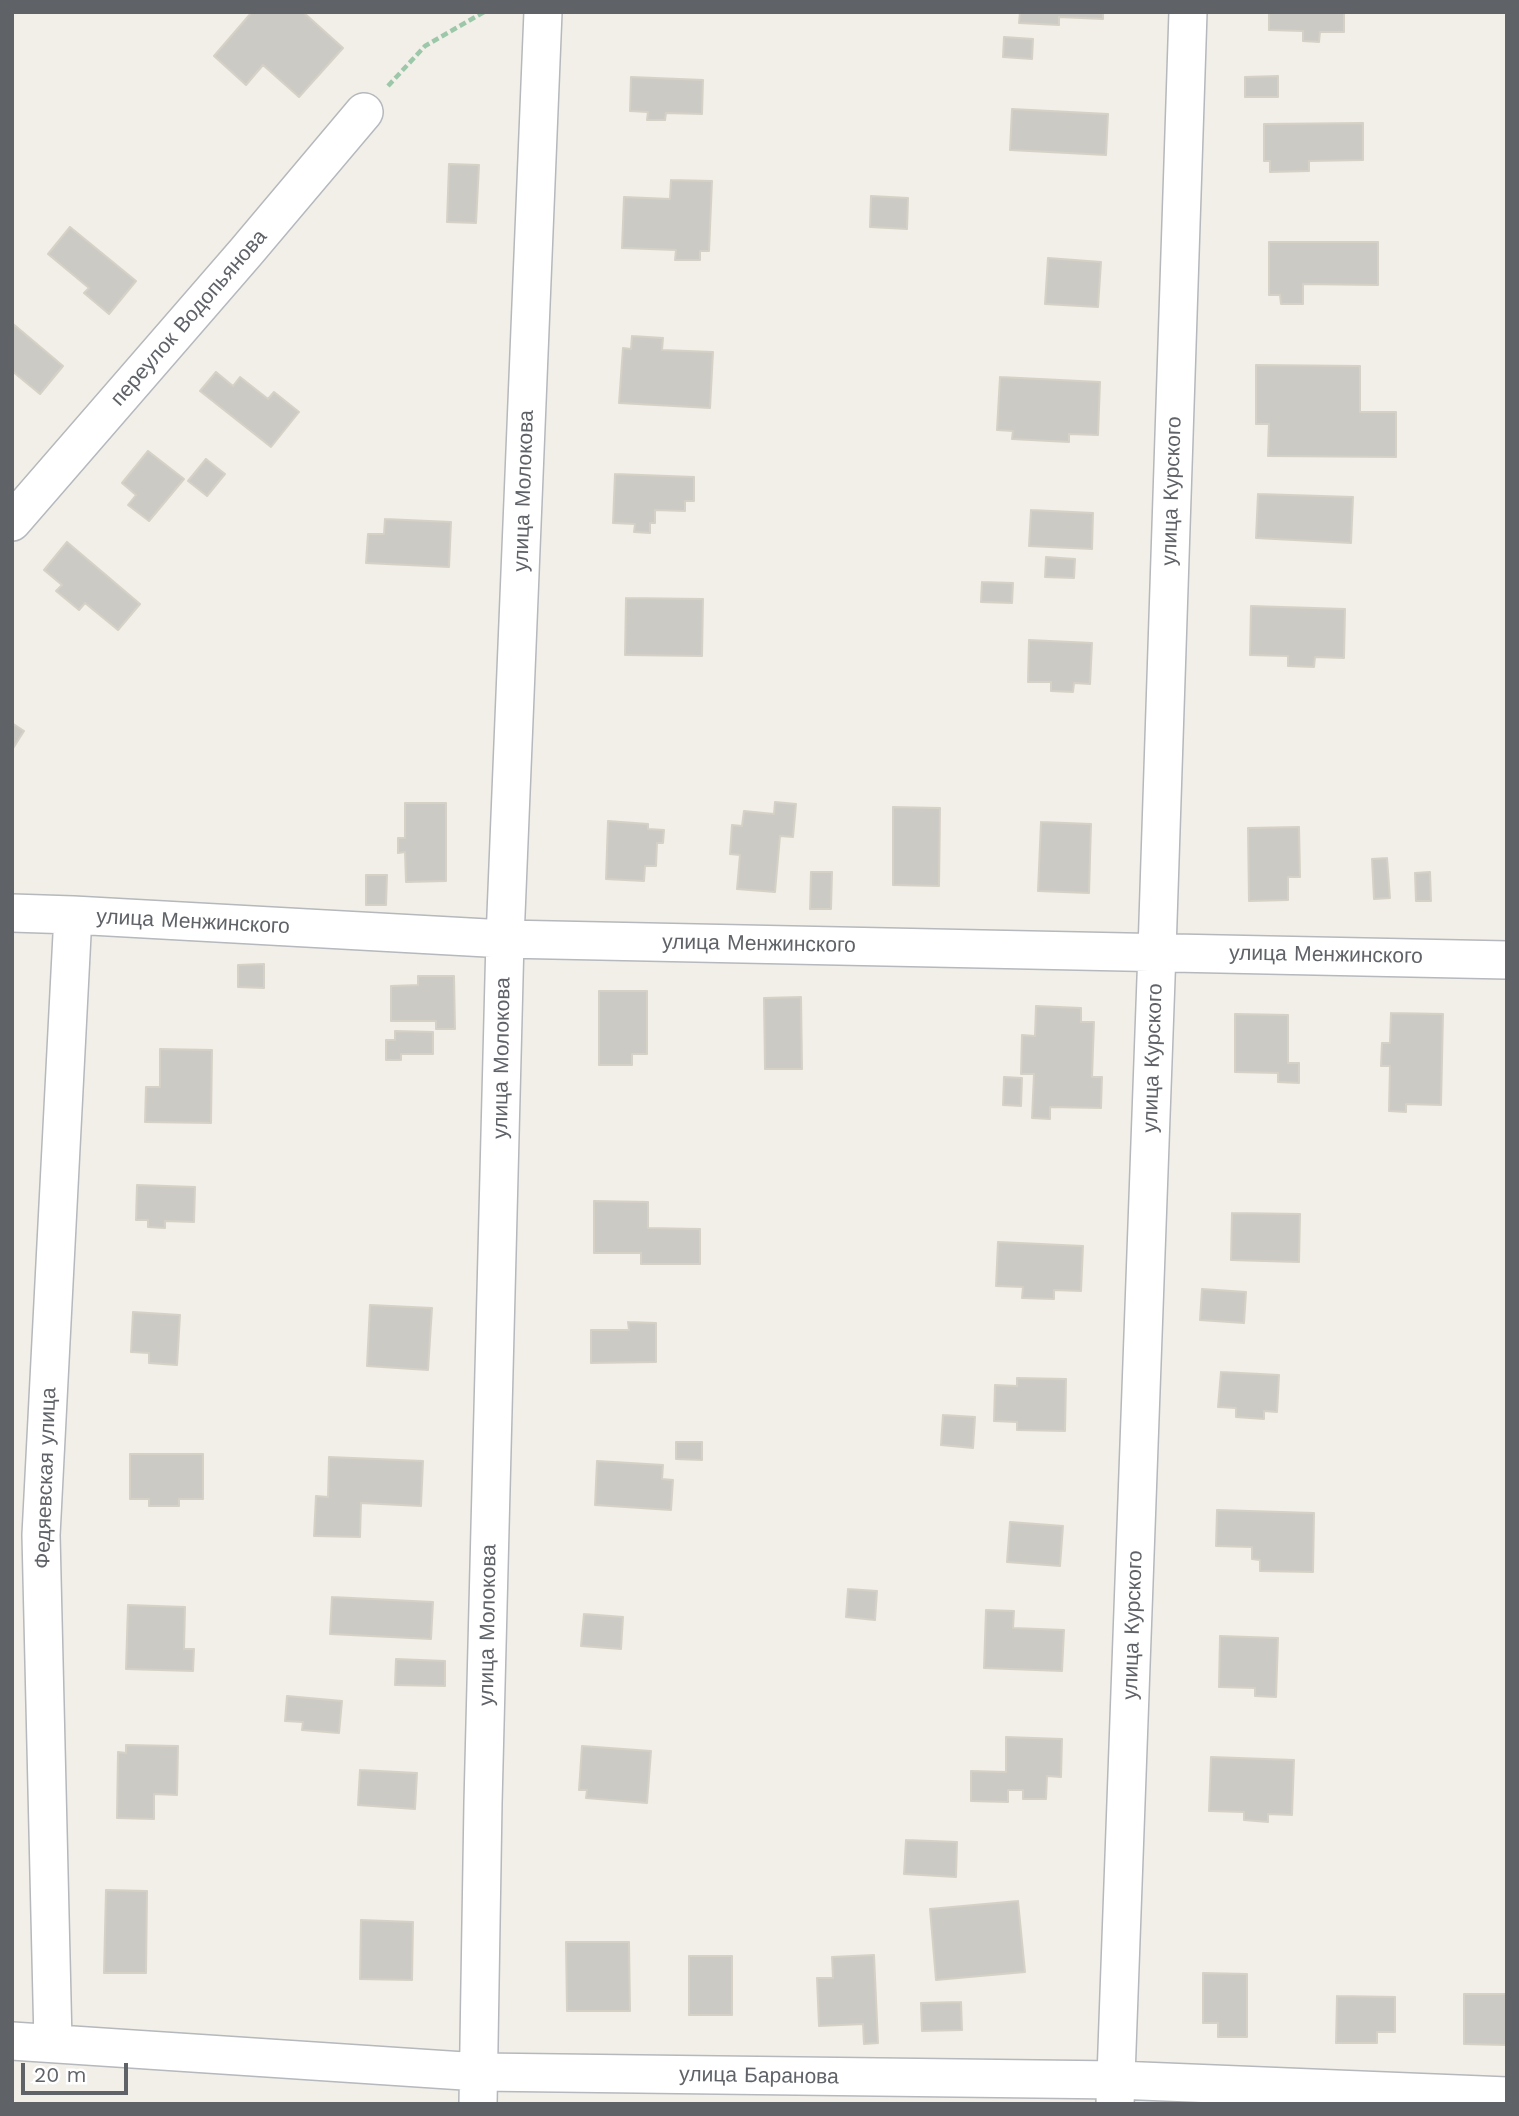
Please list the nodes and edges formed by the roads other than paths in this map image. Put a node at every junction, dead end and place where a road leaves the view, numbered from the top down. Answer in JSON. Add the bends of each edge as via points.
{"nodes":[{"id":1,"x":543,"y":12,"type":"edge"},
{"id":2,"x":1188,"y":12,"type":"edge"},
{"id":3,"x":364,"y":112,"type":"road end"},
{"id":4,"x":12,"y":522,"type":"edge"},
{"id":5,"x":12,"y":913,"type":"edge"},
{"id":6,"x":73,"y":915,"type":"junction"},
{"id":7,"x":505,"y":939,"type":"junction"},
{"id":8,"x":1157,"y":951,"type":"junction"},
{"id":9,"x":1507,"y":960,"type":"edge"},
{"id":10,"x":12,"y":2041,"type":"edge"},
{"id":11,"x":53,"y":2042,"type":"junction"},
{"id":12,"x":478,"y":2088,"type":"edge"},
{"id":13,"x":1116,"y":2092,"type":"edge"},
{"id":14,"x":1507,"y":2096,"type":"edge"}],
"edges":[{"from":1,"to":7,"type":"street","name":"улица Молокова"},
{"from":2,"to":8,"type":"street","name":"улица Курского"},
{"from":3,"to":4,"type":"street","name":"переулок Водопьянова"},
{"from":5,"to":6,"type":"street","name":"улица Менжинского"},
{"from":6,"to":7,"type":"street","name":"улица Менжинского"},
{"from":6,"to":11,"type":"street","name":"Федяевская улица","via":[[41,1535]]},
{"from":7,"to":8,"type":"street","name":"улица Менжинского"},
{"from":7,"to":12,"type":"street","name":"улица Молокова"},
{"from":8,"to":9,"type":"street","name":"улица Менжинского"},
{"from":8,"to":13,"type":"street","name":"улица Курского"},
{"from":10,"to":11,"type":"street","name":"улица Баранова"},
{"from":11,"to":12,"type":"street","name":"улица Баранова"},
{"from":12,"to":13,"type":"street","name":"улица Баранова"},
{"from":13,"to":14,"type":"street","name":"улица Баранова"}]}
